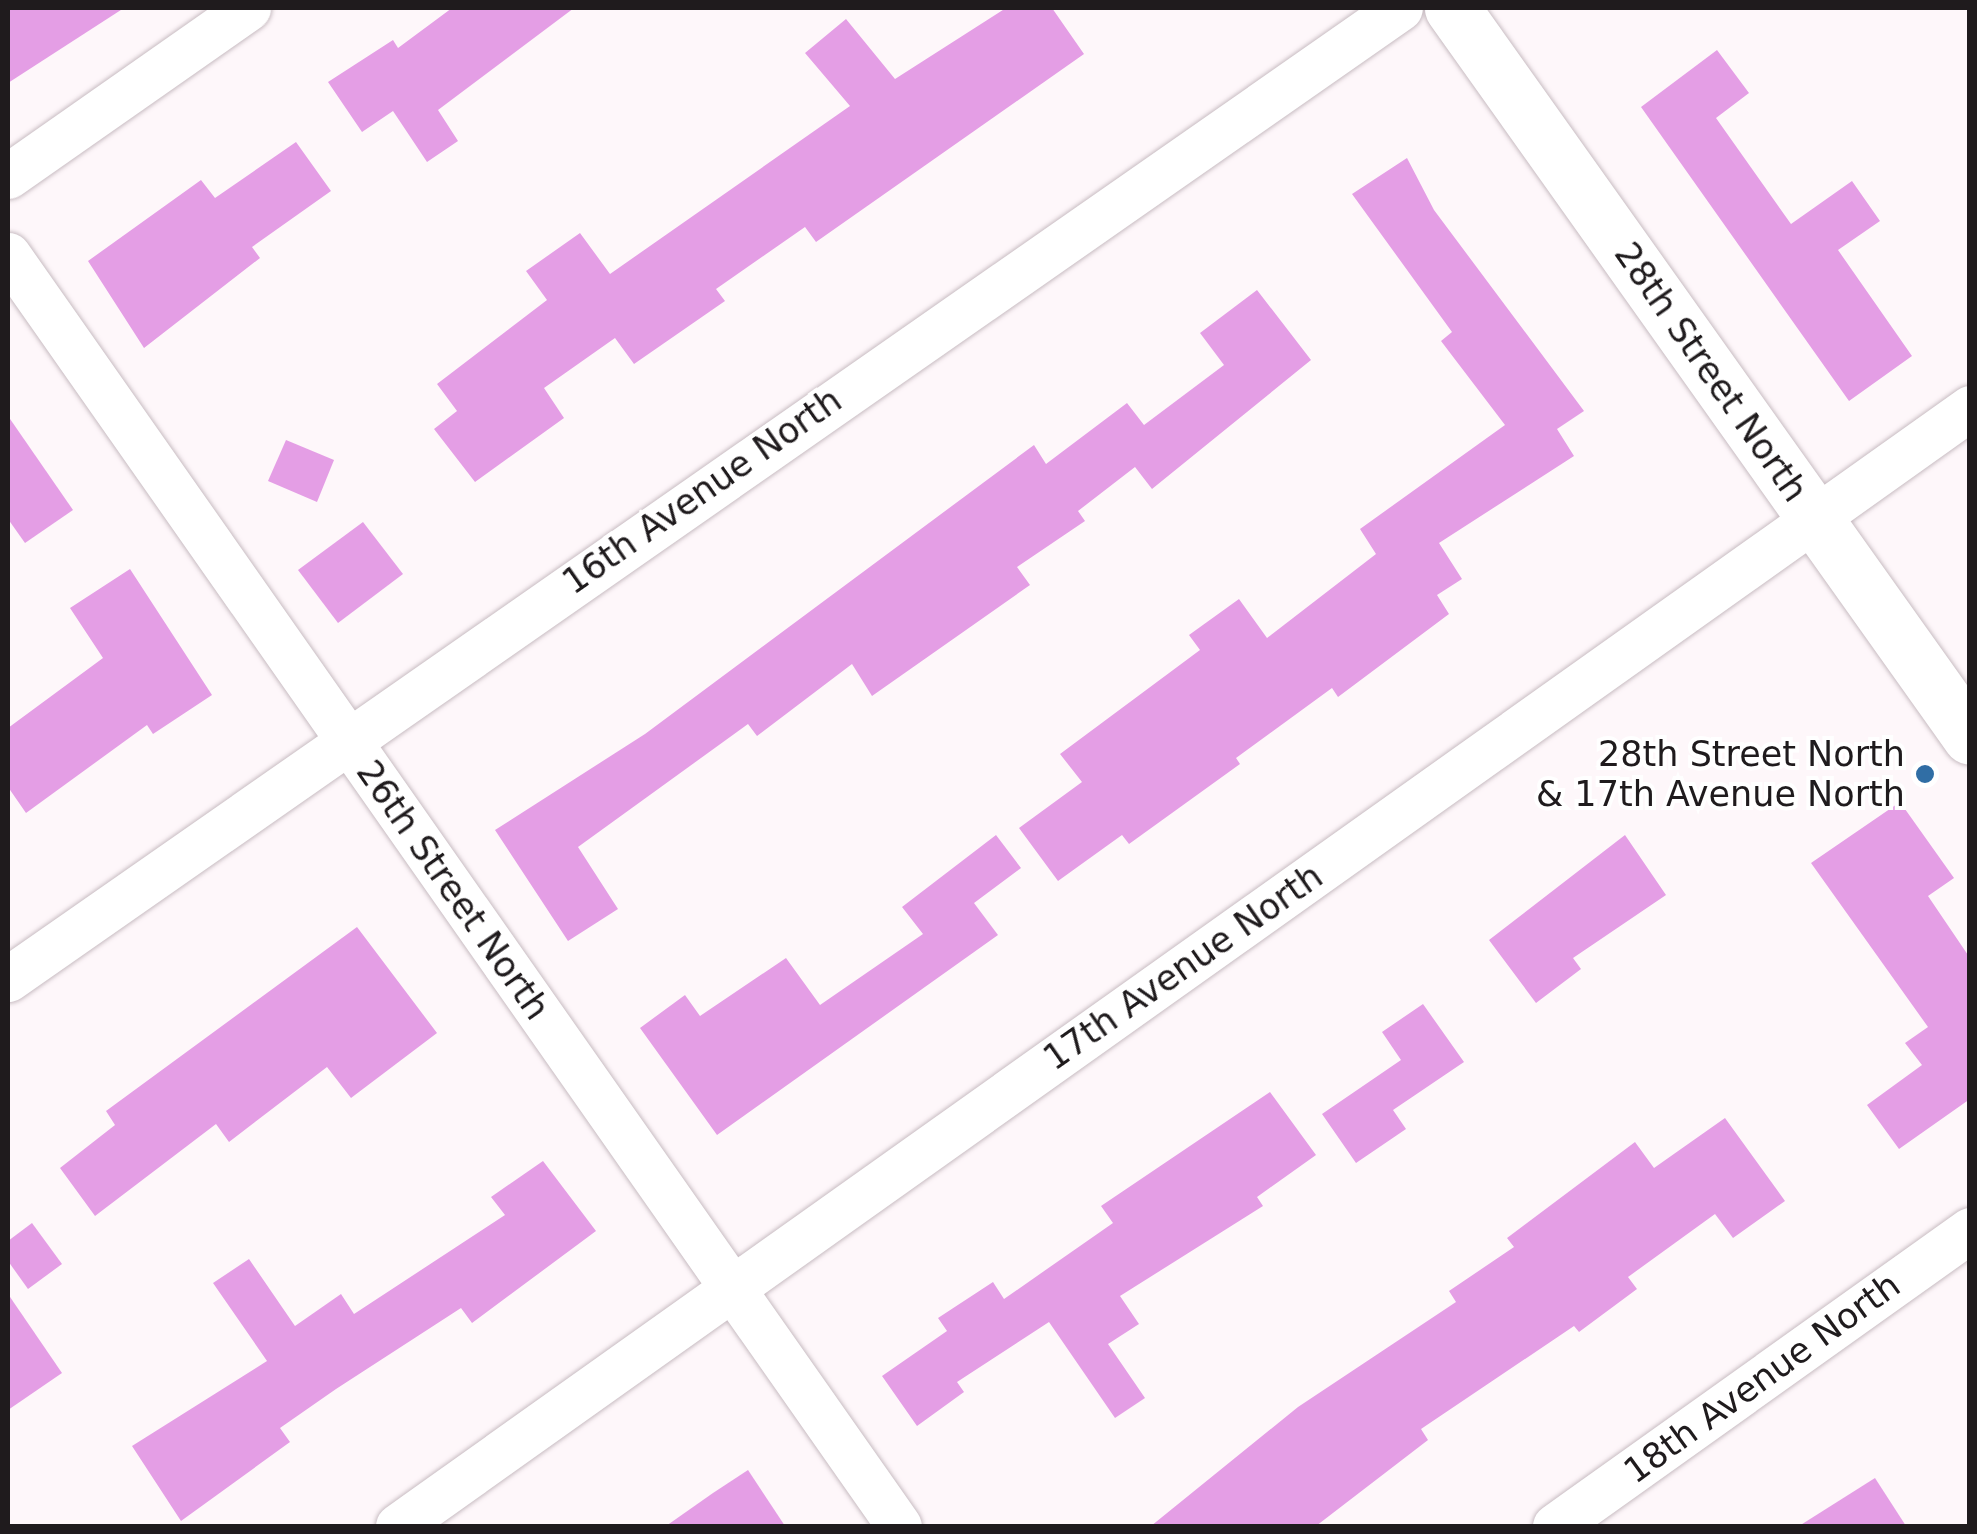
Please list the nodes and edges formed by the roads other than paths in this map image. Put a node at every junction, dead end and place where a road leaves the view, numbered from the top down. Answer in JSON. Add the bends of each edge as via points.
{"nodes":[{"id":1,"x":248,"y":8,"type":"edge"},
{"id":2,"x":1400,"y":8,"type":"edge"},
{"id":3,"x":1452,"y":8,"type":"edge"},
{"id":4,"x":8,"y":176,"type":"edge"},
{"id":5,"x":8,"y":254,"type":"edge"},
{"id":6,"x":1970,"y":408,"type":"edge"},
{"id":7,"x":1815,"y":517,"type":"junction"},
{"id":8,"x":1970,"y":737,"type":"edge"},
{"id":9,"x":347,"y":738,"type":"junction"},
{"id":10,"x":8,"y":979,"type":"edge"},
{"id":11,"x":1970,"y":1230,"type":"edge"},
{"id":12,"x":732,"y":1288,"type":"junction"},
{"id":13,"x":398,"y":1526,"type":"edge"},
{"id":14,"x":899,"y":1526,"type":"edge"},
{"id":15,"x":1555,"y":1526,"type":"edge"}],
"edges":[{"from":1,"to":4,"type":"street"},
{"from":2,"to":9,"type":"street","name":"16th Avenue North"},
{"from":3,"to":7,"type":"street","name":"28th Street North"},
{"from":5,"to":9,"type":"street","name":"26th Street North"},
{"from":6,"to":7,"type":"street","name":"17th Avenue North"},
{"from":7,"to":8,"type":"street","name":"28th Street North"},
{"from":7,"to":12,"type":"street","name":"17th Avenue North"},
{"from":9,"to":10,"type":"street","name":"16th Avenue North"},
{"from":9,"to":12,"type":"street","name":"26th Street North"},
{"from":11,"to":15,"type":"street","name":"18th Avenue North"},
{"from":12,"to":13,"type":"street","name":"17th Avenue North"},
{"from":12,"to":14,"type":"street","name":"26th Street North"}]}
